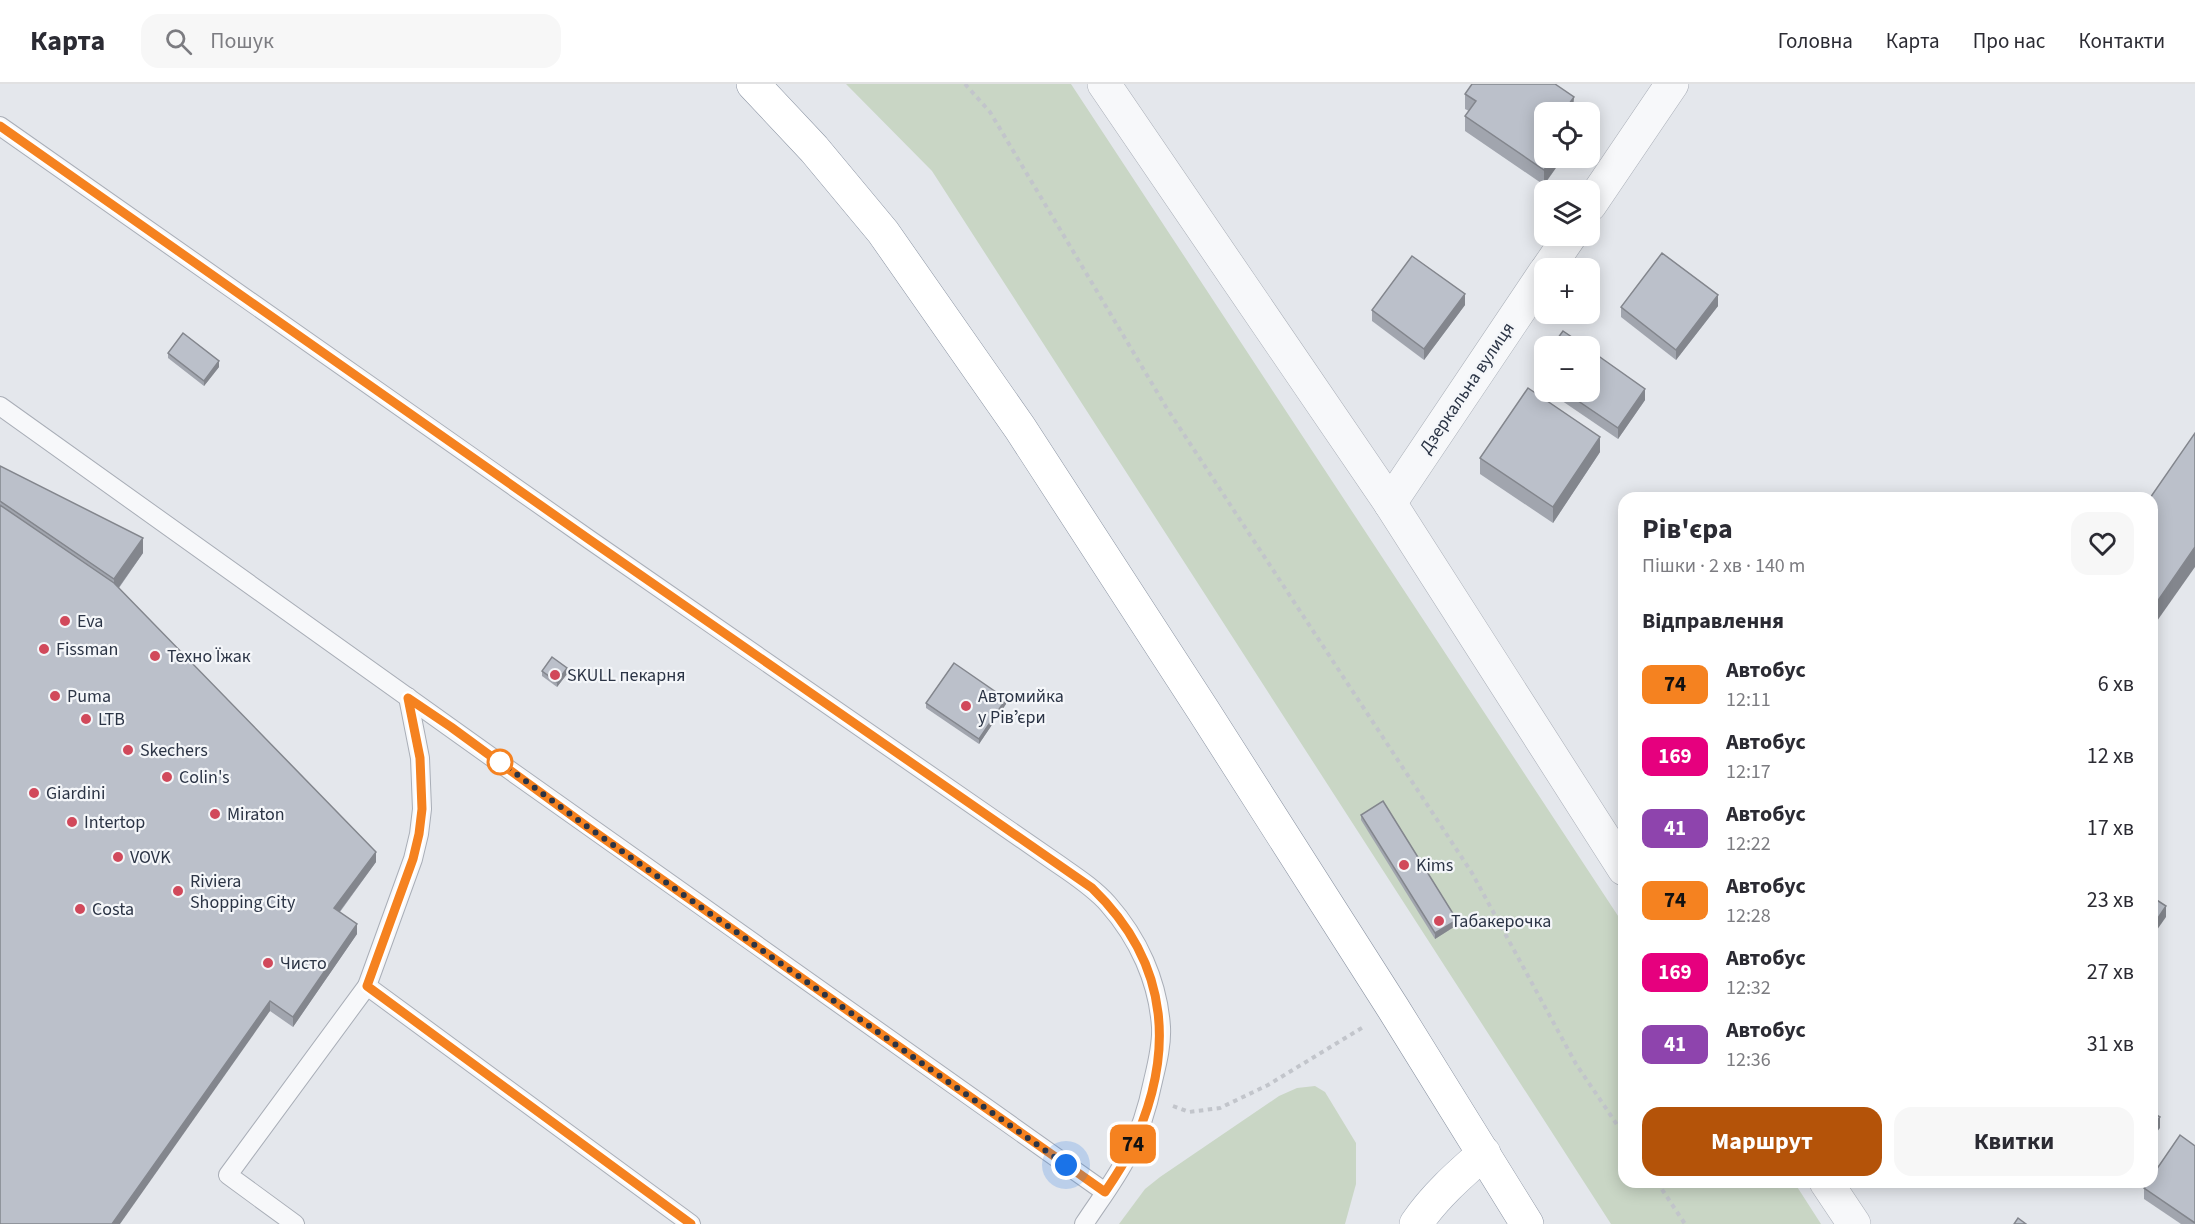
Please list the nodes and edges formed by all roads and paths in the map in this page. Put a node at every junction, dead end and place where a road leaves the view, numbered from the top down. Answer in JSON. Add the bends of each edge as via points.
{"nodes":[{"id":1,"x":753,"y":84,"type":"edge"},
{"id":2,"x":965,"y":84,"type":"edge"},
{"id":3,"x":1104,"y":84,"type":"edge"},
{"id":4,"x":1672,"y":84,"type":"edge"},
{"id":5,"x":0,"y":126,"type":"edge"},
{"id":6,"x":1600,"y":191,"type":"edge"},
{"id":7,"x":1534,"y":288,"type":"edge"},
{"id":8,"x":0,"y":406,"type":"edge"},
{"id":9,"x":1390,"y":503,"type":"junction"},
{"id":10,"x":408,"y":698,"type":"junction"},
{"id":11,"x":1618,"y":860,"type":"edge"},
{"id":12,"x":367,"y":986,"type":"junction"},
{"id":13,"x":1394,"y":1008,"type":"junction"},
{"id":14,"x":1150,"y":1098,"type":"junction"},
{"id":15,"x":1618,"y":1126,"type":"edge"},
{"id":16,"x":1484,"y":1153,"type":"junction"},
{"id":17,"x":1660,"y":1188,"type":"edge"},
{"id":18,"x":1830,"y":1188,"type":"edge"},
{"id":19,"x":1105,"y":1192,"type":"junction"},
{"id":20,"x":295,"y":1224,"type":"edge"},
{"id":21,"x":691,"y":1224,"type":"edge"},
{"id":22,"x":1084,"y":1224,"type":"edge"},
{"id":23,"x":1416,"y":1224,"type":"edge"},
{"id":24,"x":1527,"y":1224,"type":"edge"},
{"id":25,"x":1685,"y":1224,"type":"edge"},
{"id":26,"x":1854,"y":1224,"type":"edge"}],
"edges":[{"from":1,"to":13,"type":"main road","via":[[883,232],[1020,428]]},
{"from":2,"to":15,"type":"path","via":[[990,112],[1166,406],[1472,873],[1576,1064]]},
{"from":3,"to":9,"type":"street"},
{"from":4,"to":6,"type":"street"},
{"from":5,"to":14,"type":"lane","via":[[1092,888],[1137,943],[1149,970],[1161,1028]]},
{"from":7,"to":9,"type":"street","name":"Дзеркальна вулиця"},
{"from":8,"to":10,"type":"lane"},
{"from":9,"to":11,"type":"street"},
{"from":10,"to":12,"type":"lane","via":[[420,758],[419,834]]},
{"from":10,"to":19,"type":"lane"},
{"from":12,"to":20,"type":"lane","via":[[228,1175]]},
{"from":12,"to":21,"type":"lane"},
{"from":13,"to":14,"type":"path","via":[[1268,1085],[1220,1108],[1189,1112]]},
{"from":13,"to":16,"type":"main road"},
{"from":14,"to":19,"type":"lane","via":[[1129,1154]]},
{"from":16,"to":23,"type":"main road","via":[[1426,1209]]},
{"from":16,"to":24,"type":"main road"},
{"from":17,"to":25,"type":"path"},
{"from":18,"to":26,"type":"street"},
{"from":19,"to":22,"type":"lane"}]}
